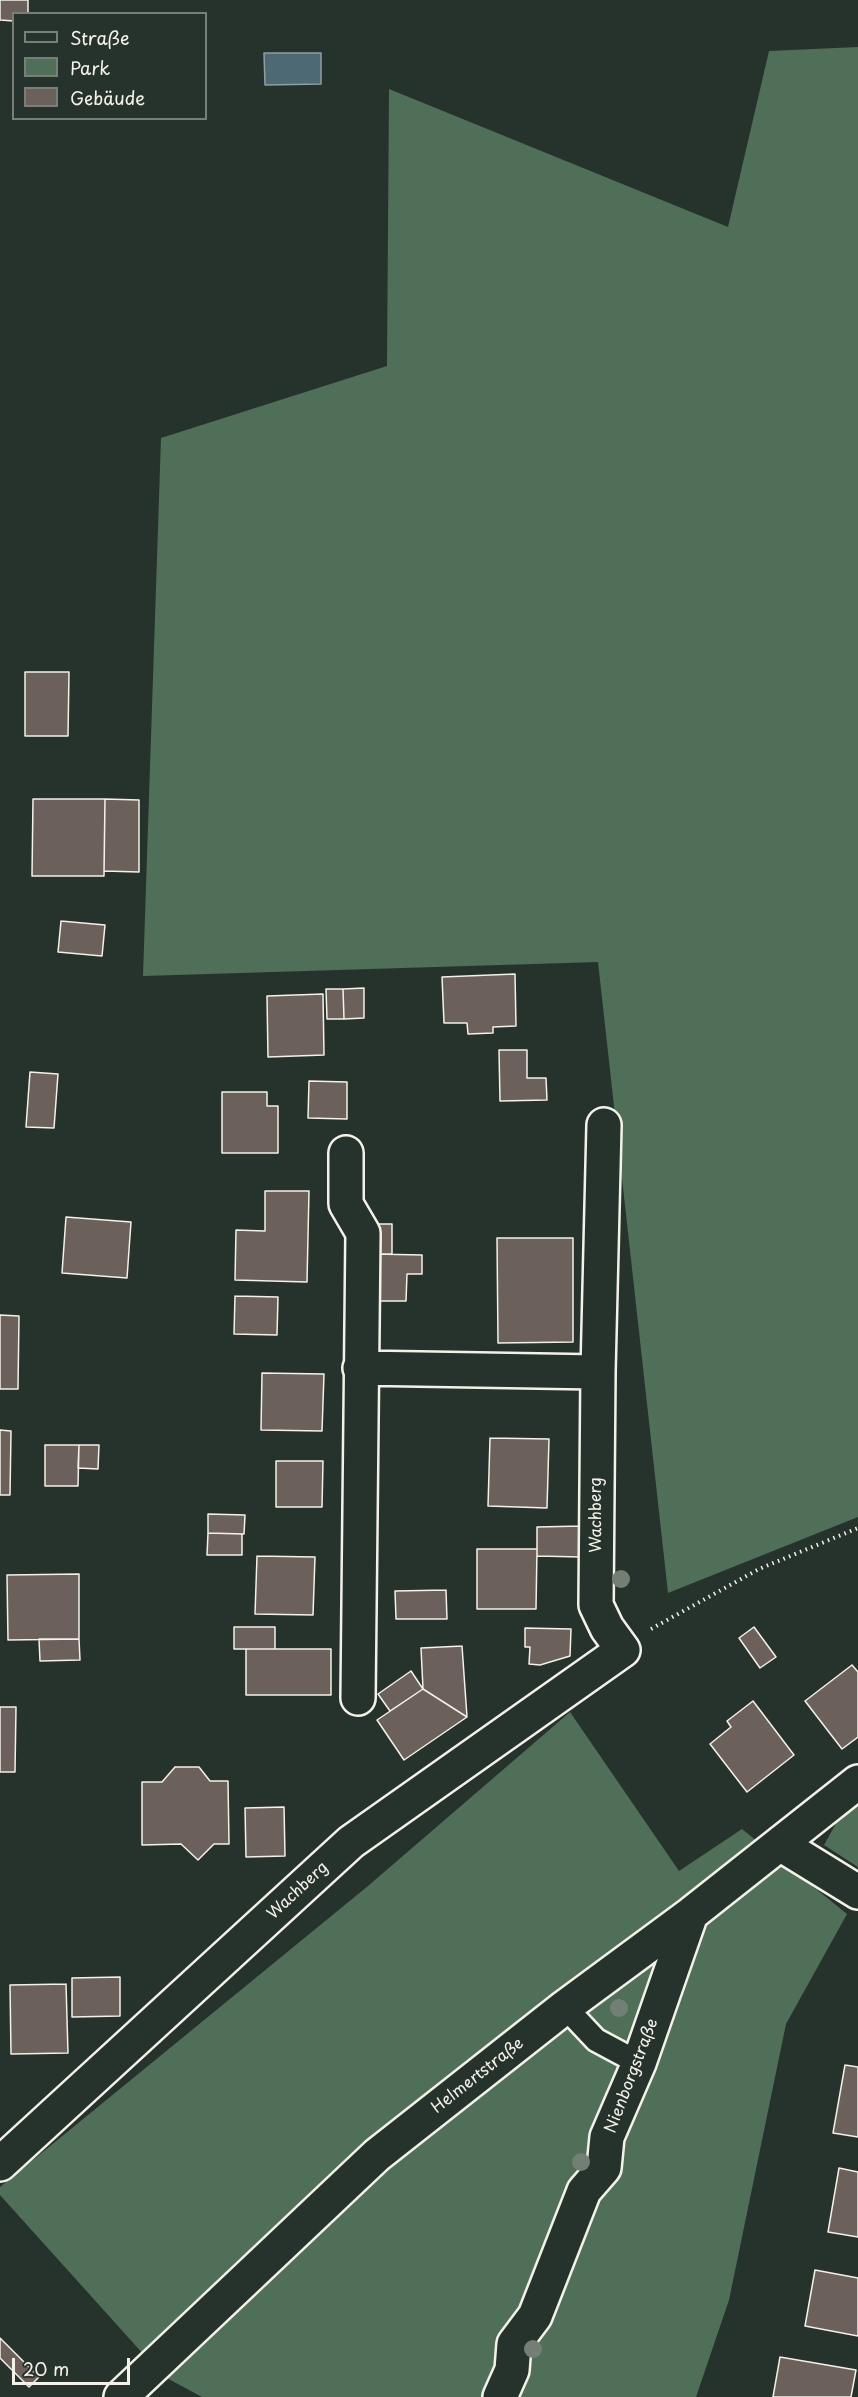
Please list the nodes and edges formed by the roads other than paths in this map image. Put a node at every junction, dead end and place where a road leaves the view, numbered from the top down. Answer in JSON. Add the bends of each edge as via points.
{"nodes":[{"id":1,"x":604,"y":1125,"type":"dead end"},
{"id":2,"x":346,"y":1153,"type":"dead end"},
{"id":3,"x":360,"y":1368,"type":"junction"},
{"id":4,"x":598,"y":1372,"type":"junction"},
{"id":5,"x":358,"y":1698,"type":"dead end"},
{"id":6,"x":858,"y":1782,"type":"edge"},
{"id":7,"x":780,"y":1844,"type":"junction"},
{"id":8,"x":858,"y":1892,"type":"edge"},
{"id":9,"x":691,"y":1914,"type":"junction"},
{"id":10,"x":565,"y":2007,"type":"junction"},
{"id":11,"x":639,"y":2063,"type":"junction"},
{"id":12,"x":0,"y":2164,"type":"edge"},
{"id":13,"x":121,"y":2397,"type":"edge"},
{"id":14,"x":501,"y":2397,"type":"edge"}],
"edges":[{"from":1,"to":4,"type":"street","name":"Wachberg"},
{"from":2,"to":3,"type":"street","via":[[346,1204],[363,1233]]},
{"from":3,"to":4,"type":"street"},
{"from":3,"to":5,"type":"street"},
{"from":4,"to":12,"type":"street","name":"Wachberg","via":[[596,1605],[623,1650],[351,1842]]},
{"from":6,"to":7,"type":"street","name":"Helmertstraße"},
{"from":7,"to":8,"type":"street"},
{"from":7,"to":9,"type":"street","name":"Helmertstraße"},
{"from":9,"to":10,"type":"street","name":"Helmertstraße"},
{"from":9,"to":11,"type":"street","name":"Nienborgstraße"},
{"from":10,"to":11,"type":"lane","via":[[596,2040]]},
{"from":10,"to":13,"type":"street","name":"Helmertstraße","via":[[377,2156]]},
{"from":11,"to":14,"type":"street","name":"Nienborgstraße","via":[[607,2137],[604,2168],[584,2191],[535,2316],[514,2344],[512,2370]]}]}
